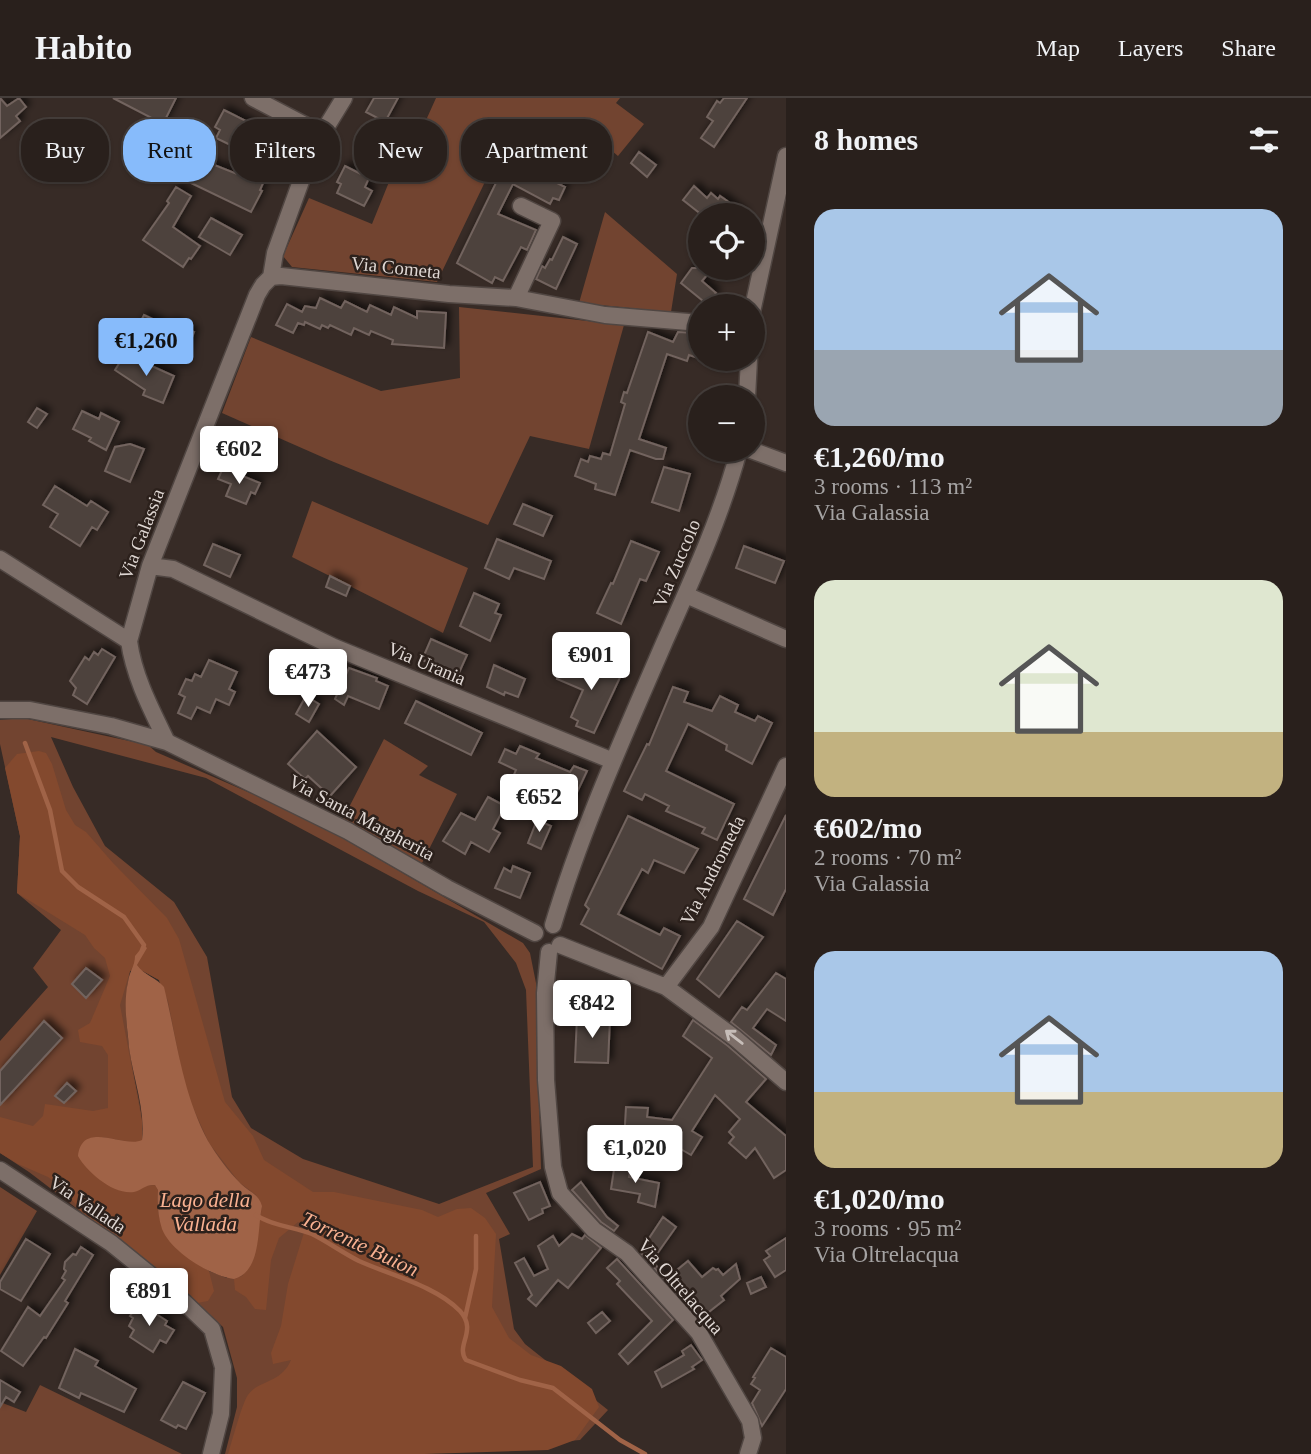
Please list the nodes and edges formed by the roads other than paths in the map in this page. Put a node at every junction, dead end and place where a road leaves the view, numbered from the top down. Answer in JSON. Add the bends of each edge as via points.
{"nodes":[{"id":1,"x":253,"y":98,"type":"edge"},
{"id":2,"x":344,"y":98,"type":"edge"},
{"id":3,"x":293,"y":119,"type":"edge"},
{"id":4,"x":331,"y":119,"type":"edge"},
{"id":5,"x":786,"y":156,"type":"edge"},
{"id":6,"x":301,"y":182,"type":"edge"},
{"id":7,"x":521,"y":206,"type":"dead end"},
{"id":8,"x":271,"y":277,"type":"junction"},
{"id":9,"x":756,"y":294,"type":"edge"},
{"id":10,"x":516,"y":298,"type":"junction"},
{"id":11,"x":688,"y":322,"type":"edge"},
{"id":12,"x":765,"y":455,"type":"edge"},
{"id":13,"x":735,"y":462,"type":"edge"},
{"id":14,"x":786,"y":463,"type":"edge"},
{"id":15,"x":0,"y":559,"type":"edge"},
{"id":16,"x":150,"y":566,"type":"junction"},
{"id":17,"x":686,"y":595,"type":"junction"},
{"id":18,"x":786,"y":639,"type":"edge"},
{"id":19,"x":129,"y":641,"type":"junction"},
{"id":20,"x":0,"y":710,"type":"edge"},
{"id":21,"x":167,"y":742,"type":"junction"},
{"id":22,"x":613,"y":761,"type":"junction"},
{"id":23,"x":786,"y":766,"type":"edge"},
{"id":24,"x":553,"y":925,"type":"junction"},
{"id":25,"x":535,"y":933,"type":"junction"},
{"id":26,"x":555,"y":948,"type":"junction"},
{"id":27,"x":667,"y":987,"type":"junction"},
{"id":28,"x":786,"y":1082,"type":"edge"},
{"id":29,"x":0,"y":1170,"type":"edge"},
{"id":30,"x":211,"y":1454,"type":"edge"},
{"id":31,"x":748,"y":1454,"type":"edge"}],
"edges":[{"from":1,"to":3,"type":"street"},
{"from":2,"to":4,"type":"street","name":"Via Galassia"},
{"from":5,"to":9,"type":"street"},
{"from":6,"to":8,"type":"street","name":"Via Galassia"},
{"from":7,"to":10,"type":"street","via":[[552,221]]},
{"from":8,"to":10,"type":"street","name":"Via Cometa"},
{"from":8,"to":16,"type":"street","name":"Via Galassia","via":[[257,295]]},
{"from":10,"to":11,"type":"street","name":"Via Cometa","via":[[605,315]]},
{"from":12,"to":14,"type":"street"},
{"from":13,"to":17,"type":"street","name":"Via Zuccolo"},
{"from":15,"to":19,"type":"street"},
{"from":16,"to":19,"type":"street","name":"Via Galassia"},
{"from":16,"to":22,"type":"street","name":"Via Urania","via":[[173,569],[334,647]]},
{"from":17,"to":18,"type":"street"},
{"from":17,"to":22,"type":"street","name":"Via Zuccolo"},
{"from":19,"to":21,"type":"street","via":[[141,686]]},
{"from":20,"to":21,"type":"street","name":"Via Santa Margherita","via":[[30,709]]},
{"from":21,"to":25,"type":"street","name":"Via Santa Margherita","via":[[348,831]]},
{"from":22,"to":24,"type":"street","name":"Via Zuccolo"},
{"from":23,"to":27,"type":"street","name":"Via Andromeda","via":[[711,927]]},
{"from":24,"to":25,"type":"street","via":[[540,926]]},
{"from":24,"to":26,"type":"street","via":[[561,934]]},
{"from":25,"to":26,"type":"street","via":[[537,948]]},
{"from":26,"to":27,"type":"street"},
{"from":26,"to":31,"type":"street","name":"Via Oltrelacqua","via":[[545,993],[546,1080],[559,1193],[594,1230],[626,1253],[699,1333],[750,1421],[753,1438]]},
{"from":28,"to":27,"type":"street","one_way":true},
{"from":29,"to":30,"type":"street","name":"Via Vallada","via":[[111,1243],[212,1329],[223,1367],[221,1414]]}]}
